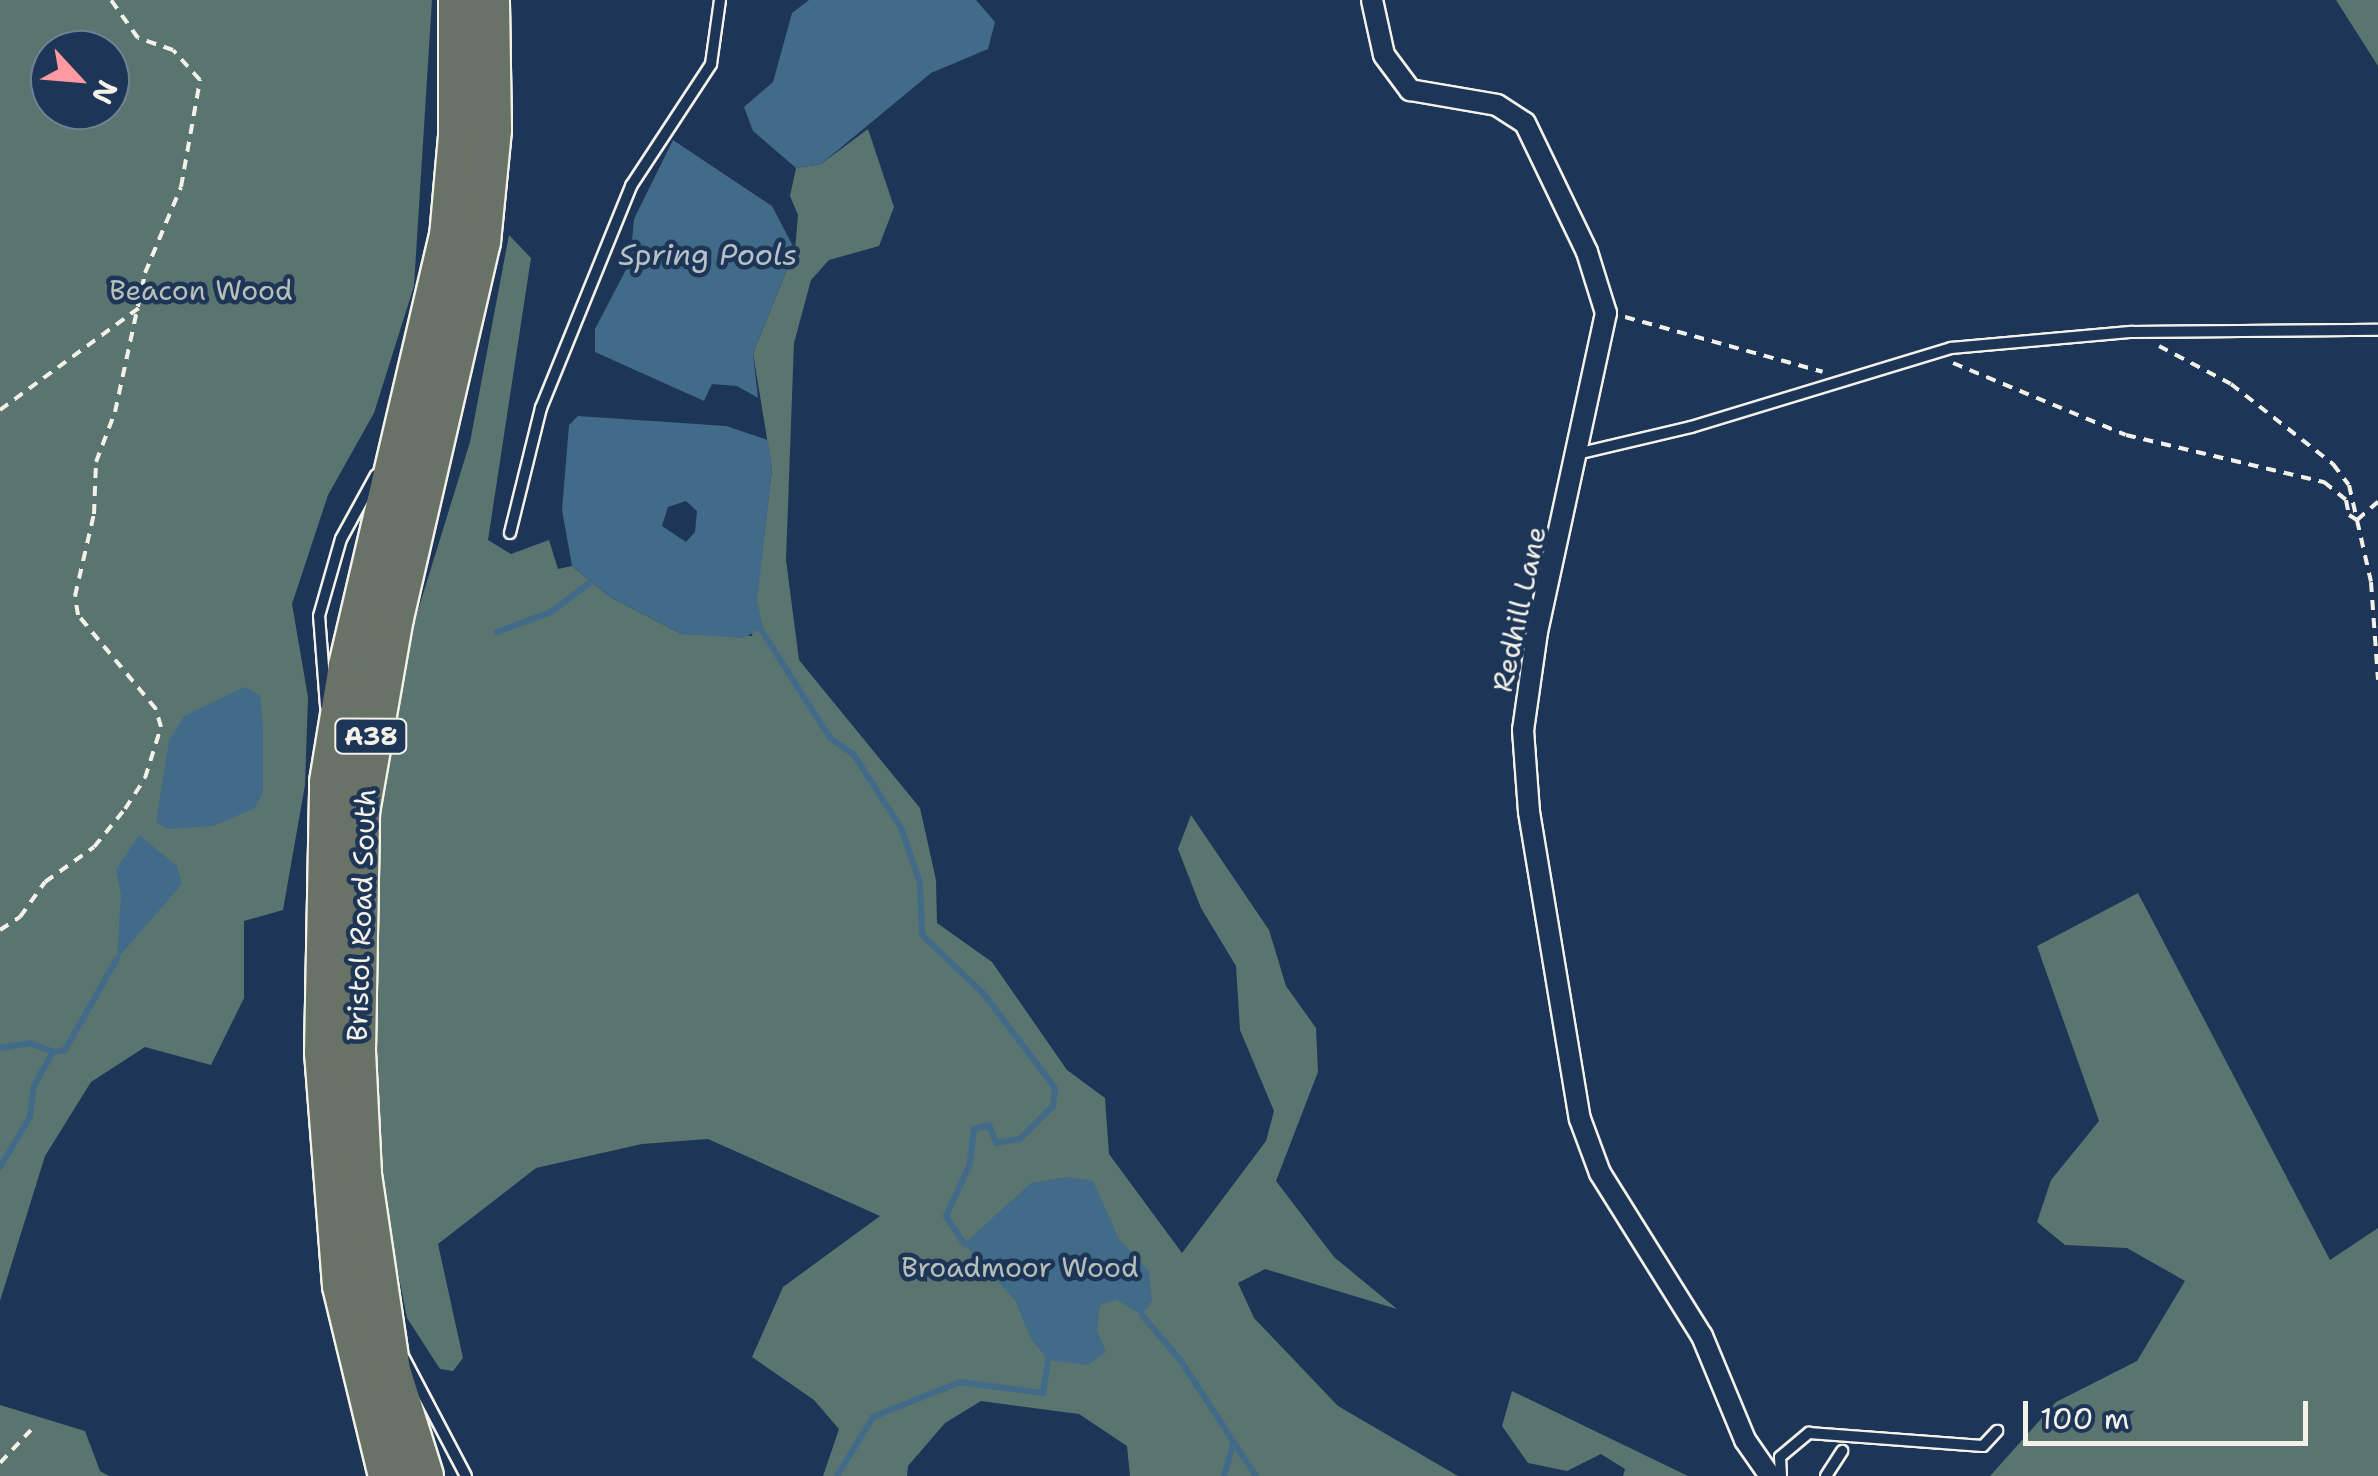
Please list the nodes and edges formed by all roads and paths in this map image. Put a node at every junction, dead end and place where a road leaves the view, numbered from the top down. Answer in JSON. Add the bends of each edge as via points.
{"nodes":[{"id":1,"x":111,"y":0,"type":"edge"},
{"id":2,"x":458,"y":0,"type":"edge"},
{"id":3,"x":490,"y":0,"type":"edge"},
{"id":4,"x":720,"y":0,"type":"edge"},
{"id":5,"x":1372,"y":0,"type":"edge"},
{"id":6,"x":140,"y":308,"type":"junction"},
{"id":7,"x":1606,"y":313,"type":"junction"},
{"id":8,"x":2378,"y":330,"type":"edge"},
{"id":9,"x":2132,"y":332,"type":"junction"},
{"id":10,"x":1933,"y":353,"type":"junction"},
{"id":11,"x":1844,"y":380,"type":"junction"},
{"id":12,"x":0,"y":410,"type":"edge"},
{"id":13,"x":1580,"y":453,"type":"junction"},
{"id":14,"x":2378,"y":502,"type":"edge"},
{"id":15,"x":2358,"y":520,"type":"junction"},
{"id":16,"x":510,"y":533,"type":"dead end"},
{"id":17,"x":2378,"y":680,"type":"edge"},
{"id":18,"x":0,"y":930,"type":"edge"},
{"id":19,"x":380,"y":1314,"type":"junction"},
{"id":20,"x":31,"y":1430,"type":"dead end"},
{"id":21,"x":1997,"y":1431,"type":"dead end"},
{"id":22,"x":1842,"y":1451,"type":"dead end"},
{"id":23,"x":0,"y":1463,"type":"edge"},
{"id":24,"x":388,"y":1476,"type":"edge"},
{"id":25,"x":424,"y":1476,"type":"edge"},
{"id":26,"x":466,"y":1476,"type":"edge"},
{"id":27,"x":1770,"y":1476,"type":"edge"},
{"id":28,"x":1781,"y":1476,"type":"edge"},
{"id":29,"x":1826,"y":1476,"type":"edge"}],
"edges":[{"from":1,"to":6,"type":"path","via":[[138,38],[173,50],[200,80],[181,187],[145,274]]},
{"from":2,"to":24,"type":"highway","name":"Bristol Road South","number":"A38","via":[[458,136],[449,237],[332,751],[324,1053],[330,1131],[342,1286]]},
{"from":3,"to":19,"type":"highway","name":"Bristol Road South","number":"A38","via":[[492,130],[481,242],[464,338],[394,618],[360,812],[356,1050],[362,1174]]},
{"from":4,"to":16,"type":"lane","via":[[711,64],[631,186],[541,408]]},
{"from":5,"to":7,"type":"street","name":"Redhill Lane","via":[[1384,55],[1410,90],[1497,105],[1526,123],[1587,252]]},
{"from":6,"to":12,"type":"path"},
{"from":6,"to":18,"type":"path","via":[[93,478],[94,514],[75,596],[78,615],[156,709],[159,739],[137,794],[104,834]]},
{"from":7,"to":11,"type":"path","via":[[1778,356]]},
{"from":7,"to":13,"type":"street","name":"Redhill Lane"},
{"from":8,"to":9,"type":"lane"},
{"from":9,"to":10,"type":"lane"},
{"from":9,"to":15,"type":"path","via":[[2231,384],[2333,464],[2349,485]]},
{"from":10,"to":11,"type":"lane"},
{"from":10,"to":15,"type":"path","via":[[2126,435],[2324,482]]},
{"from":11,"to":13,"type":"lane"},
{"from":13,"to":27,"type":"street","name":"Redhill Lane","via":[[1537,632],[1523,730],[1528,812],[1572,1086],[1600,1173],[1702,1336],[1744,1440]]},
{"from":14,"to":15,"type":"path"},
{"from":15,"to":17,"type":"path"},
{"from":19,"to":25,"type":"highway","name":"Bristol Road South","number":"A38"},
{"from":19,"to":26,"type":"lane"},
{"from":20,"to":23,"type":"path"},
{"from":21,"to":28,"type":"lane","via":[[1983,1446],[1809,1433],[1780,1457]]},
{"from":22,"to":29,"type":"lane"}]}
